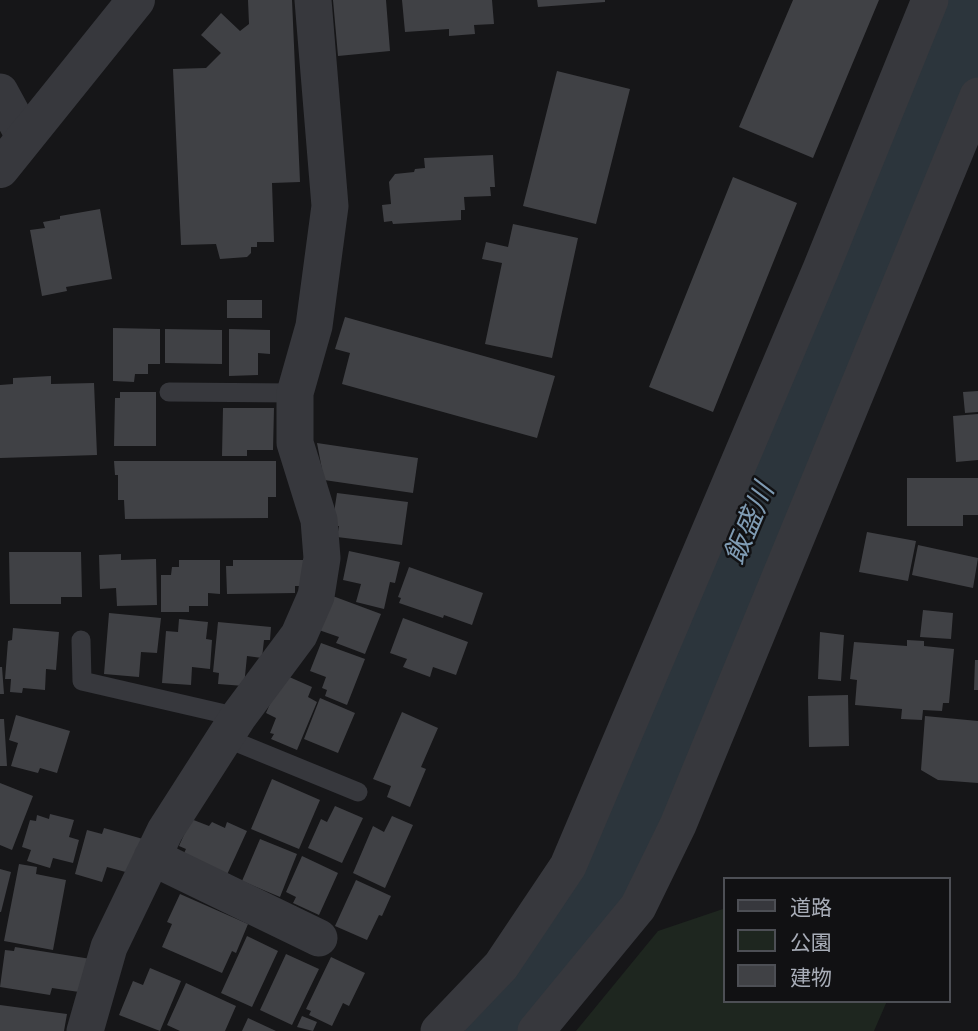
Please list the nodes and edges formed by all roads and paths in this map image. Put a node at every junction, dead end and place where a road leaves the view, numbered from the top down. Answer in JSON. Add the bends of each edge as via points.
{"nodes":[{"id":1,"x":136,"y":0,"type":"edge"},
{"id":2,"x":313,"y":0,"type":"edge"},
{"id":3,"x":930,"y":0,"type":"edge"},
{"id":4,"x":0,"y":92,"type":"edge"},
{"id":5,"x":978,"y":96,"type":"edge"},
{"id":6,"x":24,"y":138,"type":"junction"},
{"id":7,"x":0,"y":169,"type":"edge"},
{"id":8,"x":169,"y":392,"type":"dead end"},
{"id":9,"x":295,"y":393,"type":"junction"},
{"id":10,"x":81,"y":640,"type":"dead end"},
{"id":11,"x":232,"y":728,"type":"junction"},
{"id":12,"x":358,"y":792,"type":"dead end"},
{"id":13,"x":152,"y":857,"type":"junction"},
{"id":14,"x":319,"y":938,"type":"dead end"},
{"id":15,"x":92,"y":1029,"type":"edge"},
{"id":16,"x":439,"y":1031,"type":"edge"},
{"id":17,"x":536,"y":1031,"type":"edge"}],
"edges":[{"from":1,"to":6,"type":"street"},
{"from":2,"to":9,"type":"street","via":[[330,206],[314,326]]},
{"from":3,"to":16,"type":"street","via":[[816,282],[568,866],[501,966]]},
{"from":4,"to":6,"type":"street"},
{"from":5,"to":17,"type":"street","via":[[678,825],[638,907]]},
{"from":6,"to":7,"type":"street"},
{"from":8,"to":9,"type":"lane"},
{"from":9,"to":11,"type":"street","via":[[295,443],[319,520],[316,596],[299,635]]},
{"from":10,"to":11,"type":"lane","via":[[82,681]]},
{"from":11,"to":12,"type":"lane"},
{"from":11,"to":13,"type":"street"},
{"from":13,"to":14,"type":"street"},
{"from":13,"to":15,"type":"street","via":[[109,947]]}]}
